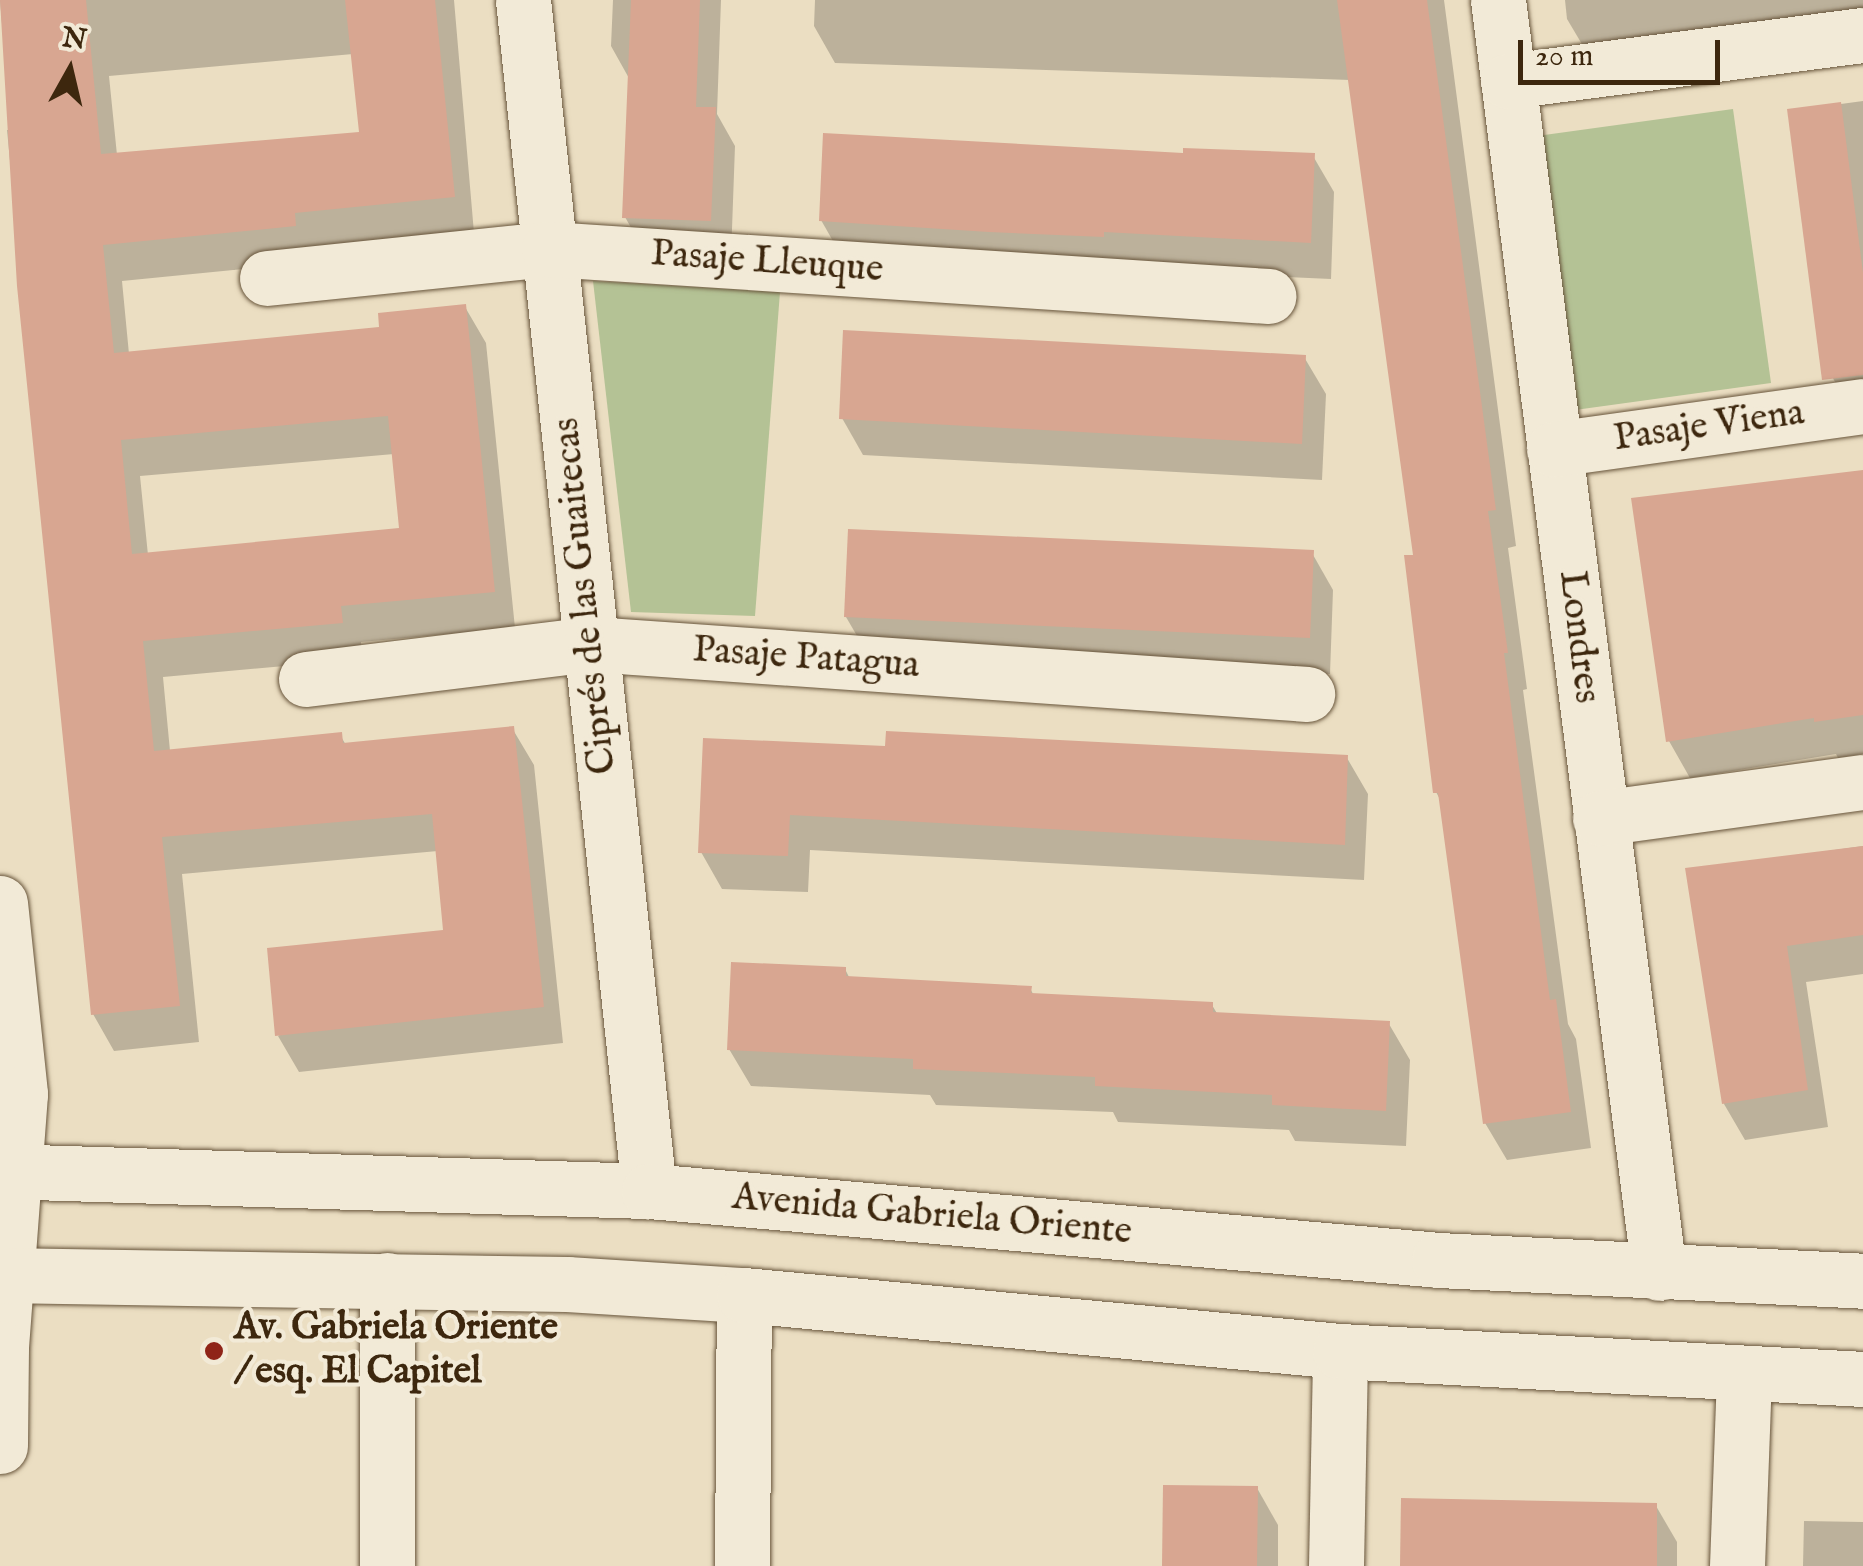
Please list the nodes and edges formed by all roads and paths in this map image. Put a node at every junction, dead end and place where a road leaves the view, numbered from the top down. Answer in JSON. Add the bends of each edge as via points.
{"nodes":[{"id":1,"x":523,"y":0,"type":"edge"},
{"id":2,"x":1498,"y":0,"type":"edge"},
{"id":3,"x":1863,"y":35,"type":"edge"},
{"id":4,"x":1508,"y":81,"type":"junction"},
{"id":5,"x":550,"y":249,"type":"junction"},
{"id":6,"x":266,"y":278,"type":"dead end"},
{"id":7,"x":1268,"y":296,"type":"dead end"},
{"id":8,"x":1863,"y":406,"type":"edge"},
{"id":9,"x":1554,"y":449,"type":"junction"},
{"id":10,"x":591,"y":644,"type":"junction"},
{"id":11,"x":306,"y":679,"type":"dead end"},
{"id":12,"x":1307,"y":694,"type":"dead end"},
{"id":13,"x":1863,"y":782,"type":"edge"},
{"id":14,"x":1600,"y":818,"type":"junction"},
{"id":15,"x":0,"y":903,"type":"edge"},
{"id":16,"x":7,"y":1171,"type":"edge"},
{"id":17,"x":649,"y":1191,"type":"junction"},
{"id":18,"x":1659,"y":1273,"type":"junction"},
{"id":19,"x":3,"y":1275,"type":"edge"},
{"id":20,"x":387,"y":1280,"type":"junction"},
{"id":21,"x":1863,"y":1281,"type":"edge"},
{"id":22,"x":744,"y":1295,"type":"junction"},
{"id":23,"x":1340,"y":1351,"type":"junction"},
{"id":24,"x":1744,"y":1374,"type":"junction"},
{"id":25,"x":1863,"y":1379,"type":"edge"},
{"id":26,"x":0,"y":1446,"type":"edge"},
{"id":27,"x":387,"y":1566,"type":"edge"},
{"id":28,"x":742,"y":1566,"type":"edge"},
{"id":29,"x":1336,"y":1566,"type":"edge"},
{"id":30,"x":1737,"y":1566,"type":"edge"}],
"edges":[{"from":1,"to":5,"type":"street","name":"Ciprés de las Guaitecas"},
{"from":2,"to":4,"type":"street","name":"Londres"},
{"from":3,"to":4,"type":"street"},
{"from":4,"to":9,"type":"street","name":"Londres"},
{"from":5,"to":6,"type":"street","name":"Pasaje Lleuque"},
{"from":5,"to":7,"type":"street","name":"Pasaje Lleuque"},
{"from":5,"to":10,"type":"street","name":"Ciprés de las Guaitecas"},
{"from":8,"to":9,"type":"street","name":"Pasaje Viena"},
{"from":9,"to":14,"type":"street","name":"Londres"},
{"from":10,"to":11,"type":"street","name":"Pasaje Patagua"},
{"from":10,"to":12,"type":"street","name":"Pasaje Patagua"},
{"from":10,"to":17,"type":"street","name":"Ciprés de las Guaitecas"},
{"from":13,"to":14,"type":"street"},
{"from":14,"to":18,"type":"street","name":"Londres"},
{"from":15,"to":16,"type":"street","via":[[20,1094]]},
{"from":16,"to":17,"type":"street","name":"Avenida Gabriela Oriente"},
{"from":16,"to":19,"type":"street"},
{"from":17,"to":18,"type":"street","name":"Avenida Gabriela Oriente"},
{"from":18,"to":21,"type":"street","name":"Avenida Gabriela Oriente"},
{"from":19,"to":20,"type":"street"},
{"from":19,"to":26,"type":"street"},
{"from":20,"to":22,"type":"street"},
{"from":20,"to":27,"type":"street"},
{"from":22,"to":23,"type":"street"},
{"from":22,"to":28,"type":"street"},
{"from":23,"to":24,"type":"street"},
{"from":23,"to":29,"type":"street"},
{"from":24,"to":25,"type":"street"},
{"from":24,"to":30,"type":"street"}]}
